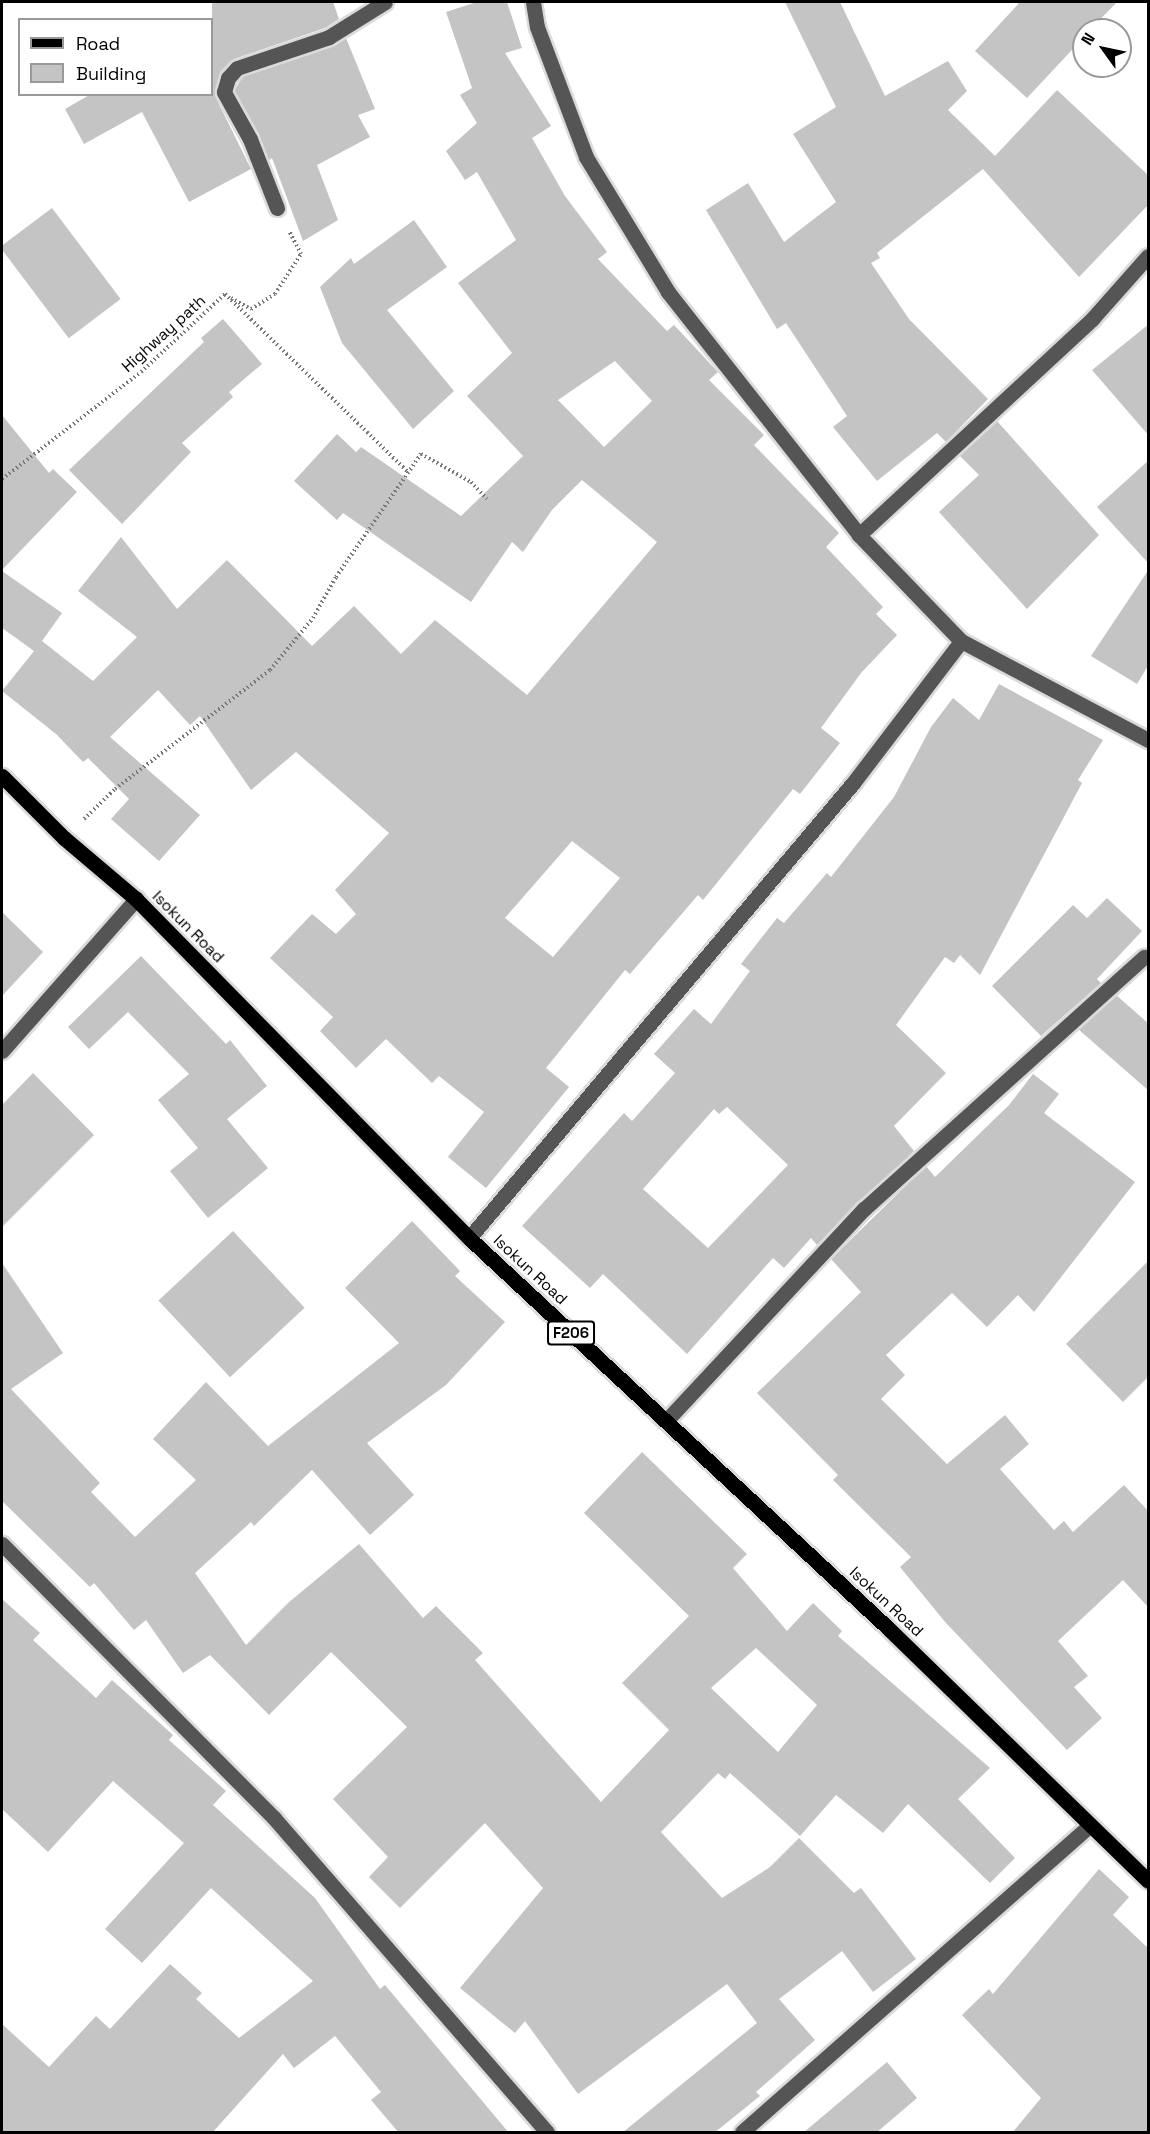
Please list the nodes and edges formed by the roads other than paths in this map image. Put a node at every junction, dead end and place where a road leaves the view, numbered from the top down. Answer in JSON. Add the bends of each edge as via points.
{"nodes":[{"id":1,"x":385,"y":2,"type":"edge"},
{"id":2,"x":532,"y":2,"type":"edge"},
{"id":3,"x":277,"y":207,"type":"road end"},
{"id":4,"x":1149,"y":256,"type":"edge"},
{"id":5,"x":859,"y":534,"type":"junction"},
{"id":6,"x":961,"y":641,"type":"junction"},
{"id":7,"x":1149,"y":740,"type":"edge"},
{"id":8,"x":2,"y":776,"type":"edge"},
{"id":9,"x":135,"y":899,"type":"junction"},
{"id":10,"x":1144,"y":957,"type":"dead end"},
{"id":11,"x":2,"y":1051,"type":"edge"},
{"id":12,"x":469,"y":1238,"type":"junction"},
{"id":13,"x":666,"y":1420,"type":"junction"},
{"id":14,"x":2,"y":1544,"type":"edge"},
{"id":15,"x":1089,"y":1826,"type":"junction"},
{"id":16,"x":1149,"y":1881,"type":"edge"},
{"id":17,"x":547,"y":2133,"type":"edge"},
{"id":18,"x":742,"y":2133,"type":"edge"}],
"edges":[{"from":1,"to":3,"type":"street","via":[[329,37],[237,68],[228,78],[224,92],[250,139]]},
{"from":2,"to":5,"type":"street","via":[[537,27],[586,157],[668,292]]},
{"from":4,"to":5,"type":"street","via":[[1092,319]]},
{"from":5,"to":6,"type":"street"},
{"from":6,"to":7,"type":"street"},
{"from":6,"to":12,"type":"street","via":[[853,783]]},
{"from":8,"to":9,"type":"main road","name":"Isokun Road","number":"F206","via":[[64,838]]},
{"from":9,"to":11,"type":"street"},
{"from":9,"to":12,"type":"main road","name":"Isokun Road","number":"F206"},
{"from":10,"to":13,"type":"street","via":[[864,1209]]},
{"from":12,"to":13,"type":"main road","name":"Isokun Road","number":"F206"},
{"from":13,"to":15,"type":"main road","name":"Isokun Road","number":"F206","via":[[889,1629]]},
{"from":14,"to":17,"type":"street","via":[[274,1818]]},
{"from":15,"to":16,"type":"main road","name":"Isokun Road","number":"F206"},
{"from":15,"to":18,"type":"street"}]}
